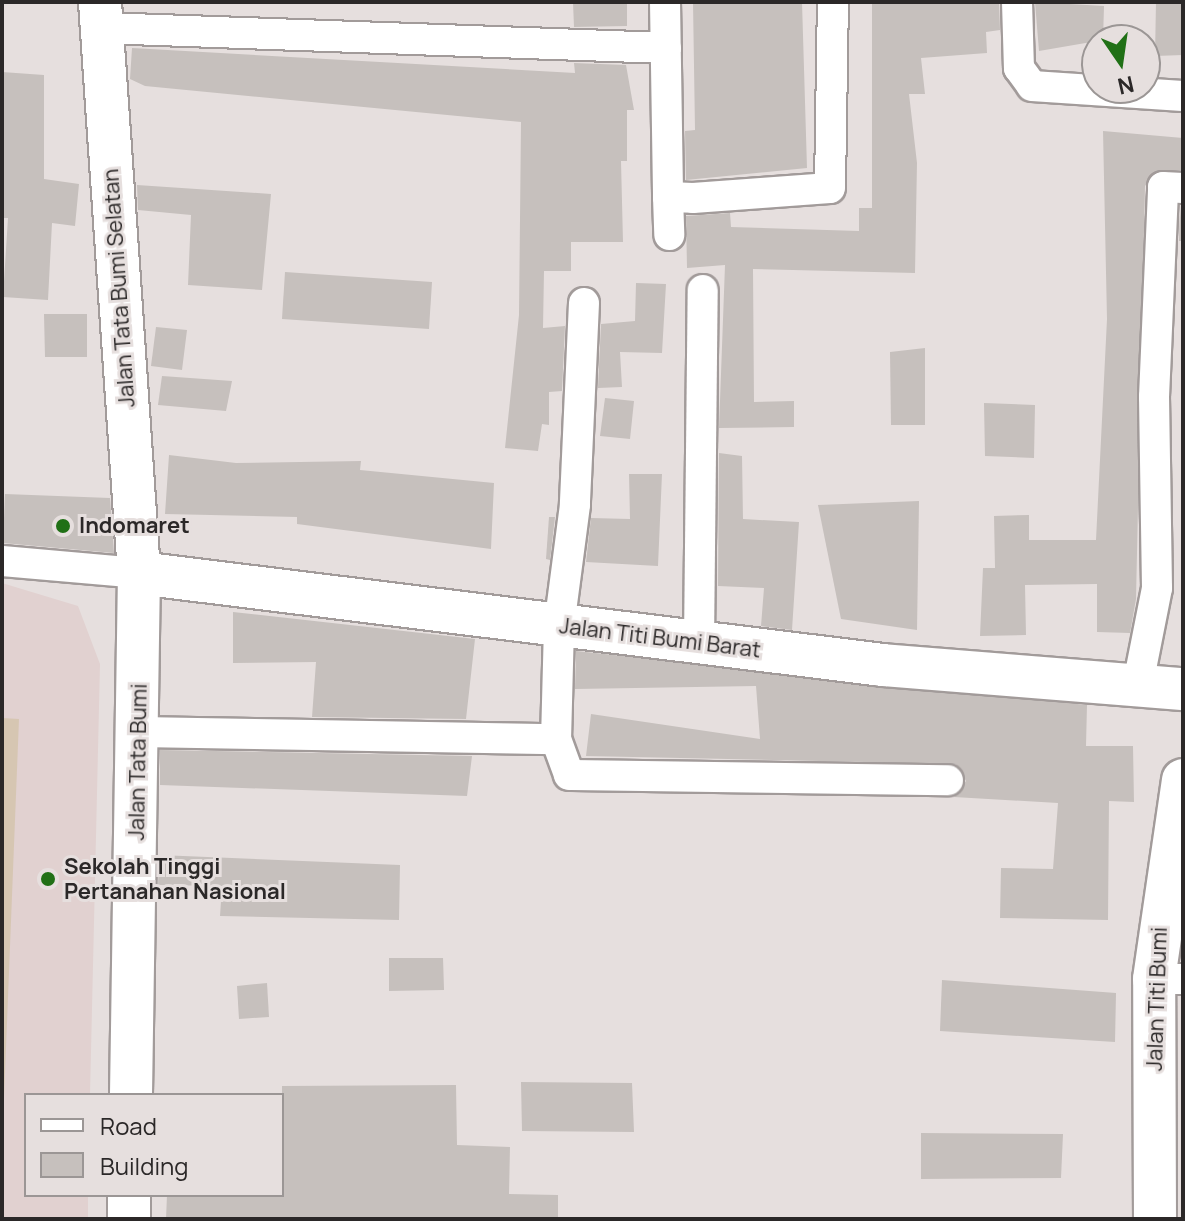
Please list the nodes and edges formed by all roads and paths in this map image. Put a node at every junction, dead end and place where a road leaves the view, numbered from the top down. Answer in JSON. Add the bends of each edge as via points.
{"nodes":[{"id":1,"x":665,"y":2,"type":"edge"},
{"id":2,"x":833,"y":2,"type":"edge"},
{"id":3,"x":1017,"y":2,"type":"edge"},
{"id":4,"x":101,"y":15,"type":"edge"},
{"id":5,"x":666,"y":48,"type":"junction"},
{"id":6,"x":1183,"y":96,"type":"edge"},
{"id":7,"x":1173,"y":188,"type":"edge"},
{"id":8,"x":668,"y":197,"type":"junction"},
{"id":9,"x":669,"y":235,"type":"dead end"},
{"id":10,"x":703,"y":290,"type":"dead end"},
{"id":11,"x":584,"y":303,"type":"dead end"},
{"id":12,"x":2,"y":561,"type":"edge"},
{"id":13,"x":139,"y":573,"type":"junction"},
{"id":14,"x":559,"y":626,"type":"junction"},
{"id":15,"x":699,"y":643,"type":"junction"},
{"id":16,"x":1138,"y":684,"type":"junction"},
{"id":17,"x":1183,"y":689,"type":"edge"},
{"id":18,"x":140,"y":732,"type":"junction"},
{"id":19,"x":556,"y":739,"type":"junction"},
{"id":20,"x":948,"y":780,"type":"dead end"},
{"id":21,"x":1183,"y":780,"type":"edge"},
{"id":22,"x":1168,"y":979,"type":"edge"},
{"id":23,"x":131,"y":1093,"type":"edge"},
{"id":24,"x":129,"y":1197,"type":"edge"},
{"id":25,"x":129,"y":1219,"type":"edge"},
{"id":26,"x":1155,"y":1219,"type":"edge"}],
"edges":[{"from":1,"to":5,"type":"street"},
{"from":2,"to":8,"type":"street","via":[[830,188]]},
{"from":3,"to":6,"type":"street","via":[[1019,68],[1032,86]]},
{"from":4,"to":5,"type":"street"},
{"from":4,"to":13,"type":"street","name":"Jalan Tata Bumi Selatan"},
{"from":5,"to":8,"type":"street"},
{"from":7,"to":16,"type":"street","via":[[1154,397],[1157,588]]},
{"from":8,"to":9,"type":"street"},
{"from":10,"to":15,"type":"street"},
{"from":11,"to":14,"type":"street","via":[[575,505]]},
{"from":12,"to":13,"type":"street"},
{"from":13,"to":14,"type":"street","name":"Jalan Titi Bumi Barat"},
{"from":13,"to":18,"type":"street","name":"Jalan Tata Bumi"},
{"from":14,"to":15,"type":"street","name":"Jalan Titi Bumi Barat"},
{"from":14,"to":19,"type":"street"},
{"from":15,"to":16,"type":"street","name":"Jalan Titi Bumi Barat"},
{"from":16,"to":17,"type":"street","name":"Jalan Titi Bumi Barat"},
{"from":18,"to":19,"type":"street"},
{"from":18,"to":23,"type":"street","name":"Jalan Tata Bumi"},
{"from":19,"to":20,"type":"street","via":[[569,775],[582,779]]},
{"from":21,"to":22,"type":"street","name":"Jalan Titi Bumi"},
{"from":22,"to":26,"type":"street","name":"Jalan Titi Bumi"},
{"from":24,"to":25,"type":"street"}]}
